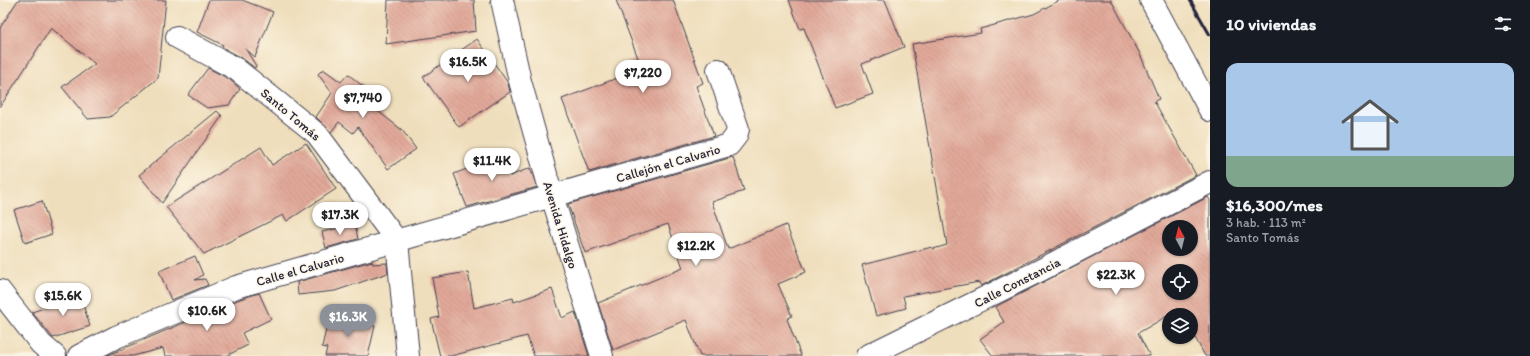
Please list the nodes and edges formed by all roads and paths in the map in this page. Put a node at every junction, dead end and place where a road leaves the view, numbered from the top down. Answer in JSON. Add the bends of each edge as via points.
{"nodes":[{"id":1,"x":502,"y":0,"type":"edge"},
{"id":2,"x":1151,"y":0,"type":"edge"},
{"id":3,"x":177,"y":37,"type":"dead end"},
{"id":4,"x":718,"y":70,"type":"dead end"},
{"id":5,"x":1210,"y":110,"type":"edge"},
{"id":6,"x":1210,"y":183,"type":"edge"},
{"id":7,"x":552,"y":196,"type":"junction"},
{"id":8,"x":397,"y":241,"type":"junction"},
{"id":9,"x":0,"y":290,"type":"edge"},
{"id":10,"x":55,"y":356,"type":"edge"},
{"id":11,"x":79,"y":356,"type":"edge"},
{"id":12,"x":408,"y":356,"type":"edge"},
{"id":13,"x":602,"y":356,"type":"edge"},
{"id":14,"x":867,"y":356,"type":"edge"}],
"edges":[{"from":1,"to":7,"type":"street","name":"Avenida Hidalgo","via":[[520,81]]},
{"from":2,"to":5,"type":"street"},
{"from":3,"to":8,"type":"street","name":"Santo Tomás","via":[[236,69],[317,134]]},
{"from":4,"to":7,"type":"street","name":"Callejón el Calvario","via":[[738,128],[729,145]]},
{"from":6,"to":14,"type":"street","name":"Calle Constancia"},
{"from":7,"to":8,"type":"street","name":"Calle el Calvario"},
{"from":7,"to":13,"type":"street","name":"Avenida Hidalgo"},
{"from":8,"to":11,"type":"street","name":"Calle el Calvario","via":[[236,287],[123,334]]},
{"from":8,"to":12,"type":"street"},
{"from":9,"to":10,"type":"street","via":[[41,344]]}]}
